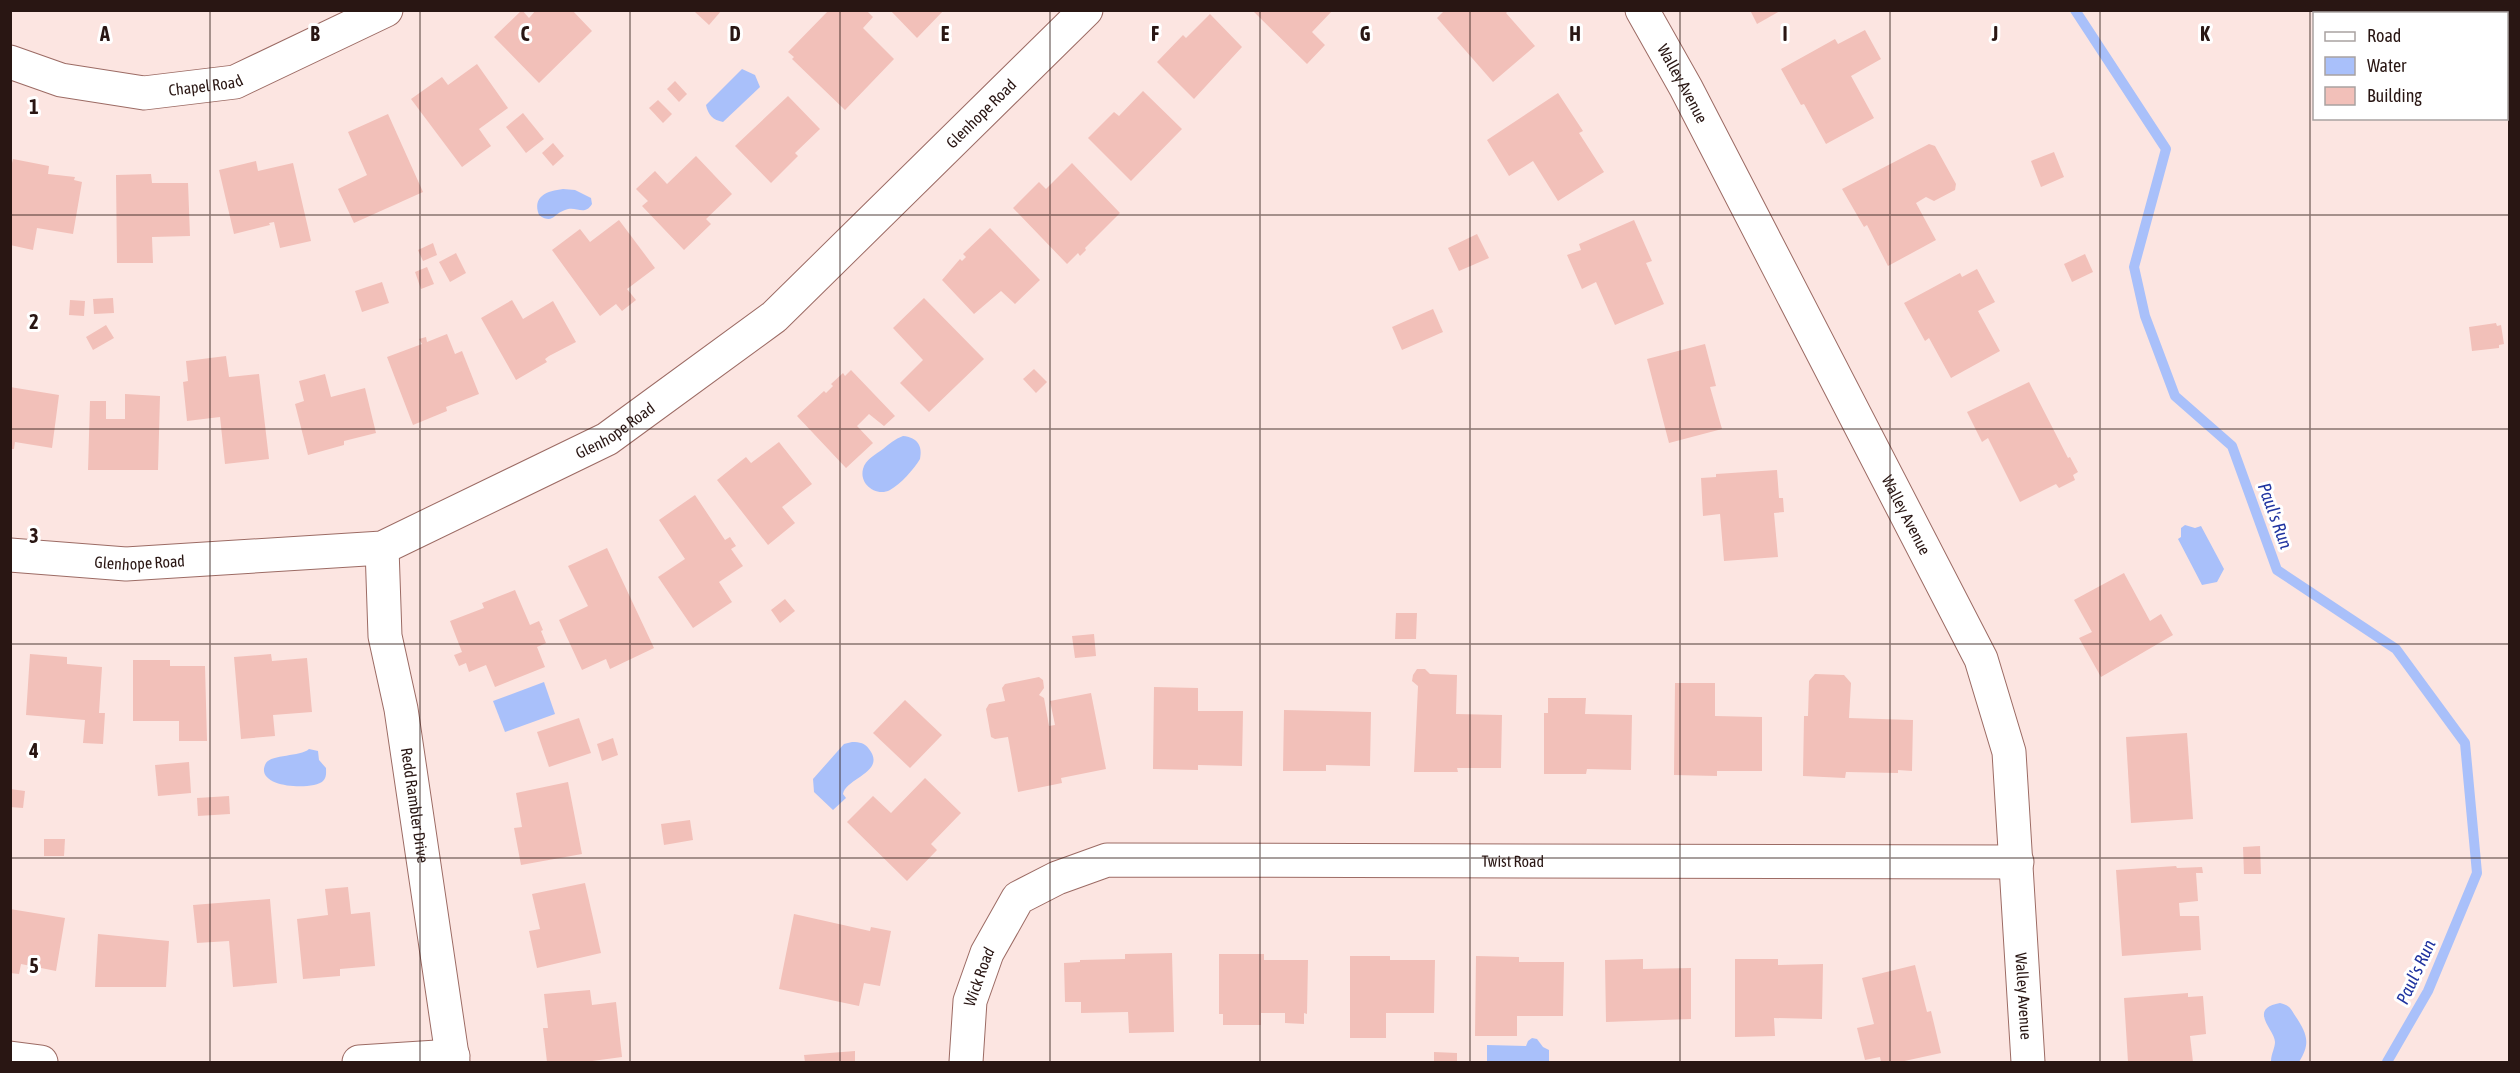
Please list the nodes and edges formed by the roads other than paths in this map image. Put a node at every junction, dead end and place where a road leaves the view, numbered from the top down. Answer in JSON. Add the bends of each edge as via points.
{"nodes":[{"id":1,"x":386,"y":10,"type":"edge"},
{"id":2,"x":1086,"y":10,"type":"edge"},
{"id":3,"x":1642,"y":10,"type":"edge"},
{"id":4,"x":10,"y":62,"type":"edge"},
{"id":5,"x":382,"y":548,"type":"junction"},
{"id":6,"x":10,"y":555,"type":"edge"},
{"id":7,"x":2017,"y":862,"type":"junction"},
{"id":8,"x":1018,"y":898,"type":"joint"},
{"id":9,"x":10,"y":1058,"type":"edge"},
{"id":10,"x":453,"y":1059,"type":"edge"},
{"id":11,"x":41,"y":1062,"type":"edge"},
{"id":12,"x":359,"y":1062,"type":"edge"},
{"id":13,"x":966,"y":1062,"type":"edge"},
{"id":14,"x":2028,"y":1062,"type":"edge"}],
"edges":[{"from":1,"to":4,"type":"street","name":"Chapel Road","via":[[235,82],[144,93],[61,80]]},
{"from":2,"to":5,"type":"street","name":"Glenhope Road","via":[[774,317],[607,439]]},
{"from":3,"to":7,"type":"street","name":"Walley Avenue","via":[[1981,659],[2009,752]]},
{"from":5,"to":6,"type":"street","name":"Glenhope Road","via":[[126,564]]},
{"from":5,"to":10,"type":"street","name":"Redd Rambler Drive","via":[[385,636],[401,709]]},
{"from":7,"to":8,"type":"street","name":"Twist Road","via":[[1107,860],[1057,878]]},
{"from":7,"to":14,"type":"street","name":"Walley Avenue"},
{"from":8,"to":13,"type":"street","name":"Wick Road","via":[[987,953],[970,1001]]},
{"from":9,"to":11,"type":"street"},
{"from":10,"to":12,"type":"street"}]}
